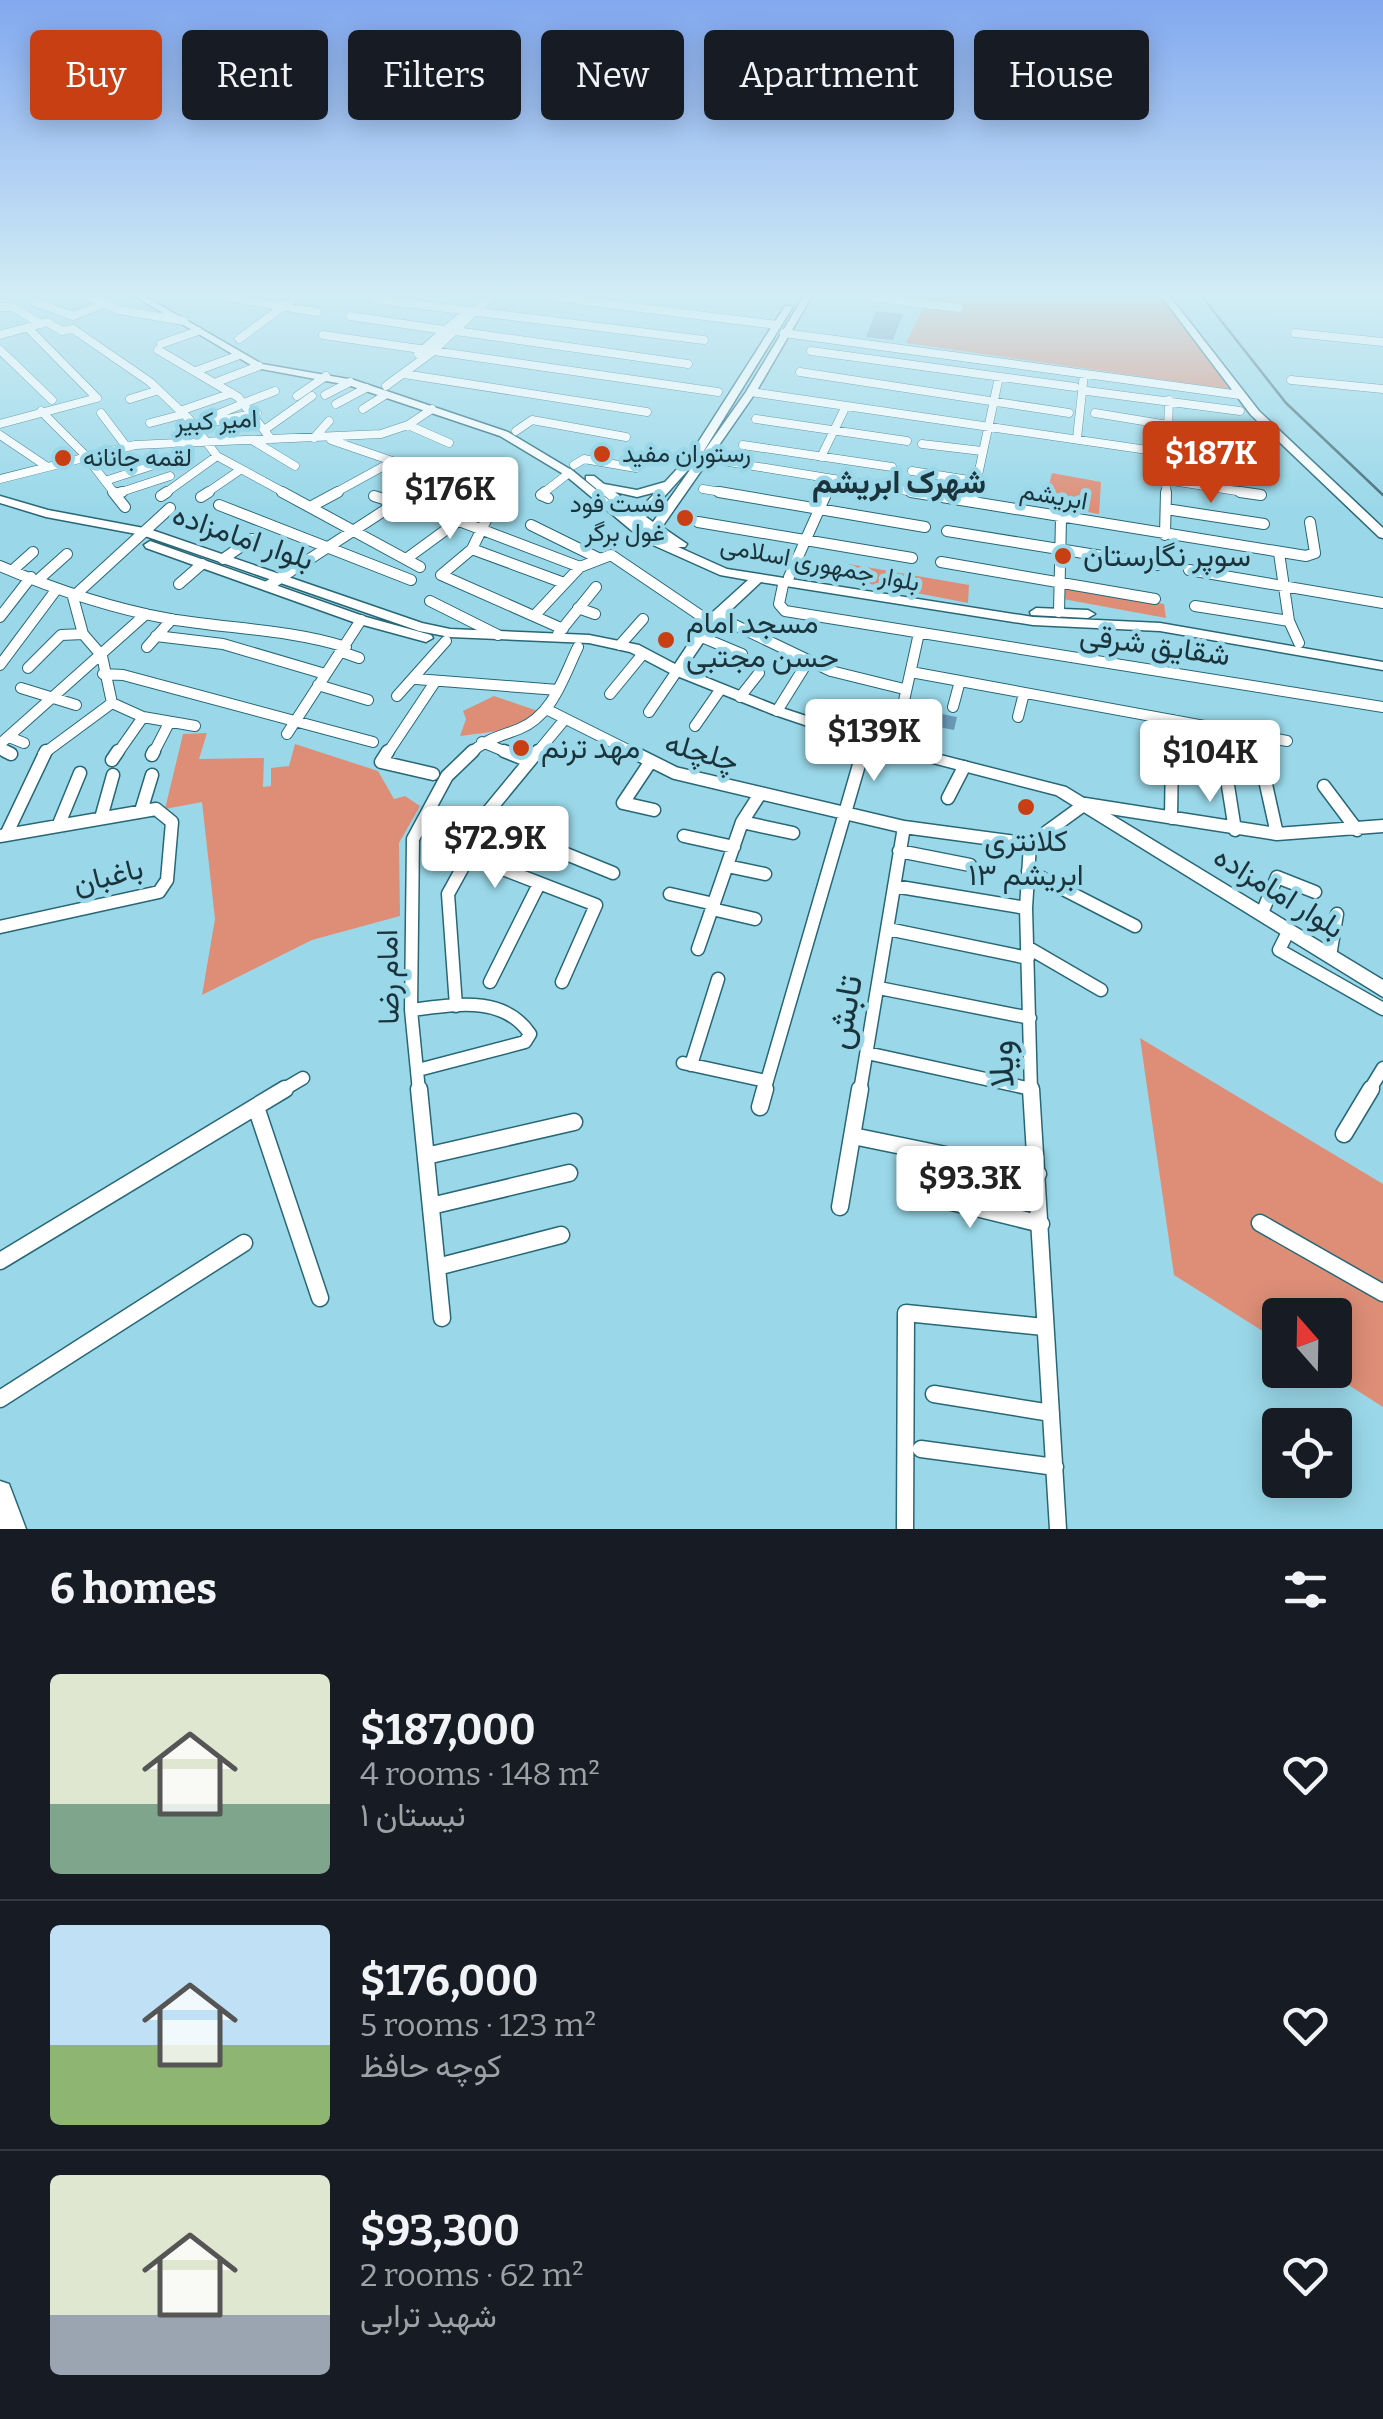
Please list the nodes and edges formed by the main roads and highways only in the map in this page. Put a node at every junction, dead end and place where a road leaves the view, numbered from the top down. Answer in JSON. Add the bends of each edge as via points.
{"nodes":[{"id":1,"x":257,"y":365,"type":"edge"},
{"id":2,"x":282,"y":365,"type":"edge"},
{"id":3,"x":757,"y":365,"type":"edge"},
{"id":4,"x":763,"y":365,"type":"edge"},
{"id":5,"x":1218,"y":365,"type":"edge"},
{"id":6,"x":1231,"y":365,"type":"edge"},
{"id":7,"x":387,"y":384,"type":"junction"},
{"id":8,"x":699,"y":457,"type":"junction"},
{"id":9,"x":572,"y":469,"type":"junction"},
{"id":10,"x":594,"y":481,"type":"junction"},
{"id":11,"x":674,"y":482,"type":"junction"},
{"id":12,"x":0,"y":499,"type":"edge"},
{"id":13,"x":0,"y":510,"type":"edge"},
{"id":14,"x":635,"y":523,"type":"junction"},
{"id":15,"x":1381,"y":527,"type":"edge"},
{"id":16,"x":652,"y":534,"type":"junction"},
{"id":17,"x":141,"y":536,"type":"junction"},
{"id":18,"x":756,"y":579,"type":"junction"},
{"id":19,"x":786,"y":581,"type":"junction"},
{"id":20,"x":274,"y":582,"type":"junction"},
{"id":21,"x":939,"y":605,"type":"junction"},
{"id":22,"x":642,"y":655,"type":"junction"},
{"id":23,"x":1383,"y":658,"type":"edge"},
{"id":24,"x":1383,"y":666,"type":"edge"},
{"id":25,"x":677,"y":671,"type":"junction"},
{"id":26,"x":1383,"y":989,"type":"edge"},
{"id":27,"x":0,"y":1493,"type":"edge"},
{"id":28,"x":13,"y":1529,"type":"edge"}],
"edges":[{"from":1,"to":7,"type":"main road","name":"بلوار جمهوری اسلامی"},
{"from":2,"to":7,"type":"main road","name":"بلوار جمهوری اسلامی"},
{"from":3,"to":8,"type":"main road"},
{"from":4,"to":8,"type":"main road","via":[[751,392]]},
{"from":5,"to":15,"type":"main road","via":[[1281,441]]},
{"from":6,"to":15,"type":"main road","via":[[1272,418]]},
{"from":7,"to":9,"type":"main road","name":"بلوار جمهوری اسلامی"},
{"from":7,"to":9,"type":"main road","name":"بلوار جمهوری اسلامی","via":[[516,431]]},
{"from":8,"to":11,"type":"main road"},
{"from":8,"to":16,"type":"main road"},
{"from":9,"to":10,"type":"main road","name":"بلوار جمهوری اسلامی"},
{"from":9,"to":14,"type":"main road","name":"بلوار جمهوری اسلامی"},
{"from":10,"to":11,"type":"main road","via":[[637,494]]},
{"from":10,"to":14,"type":"main road","name":"بلوار جمهوری اسلامی"},
{"from":11,"to":14,"type":"main road"},
{"from":12,"to":17,"type":"main road","name":"بلوار امامزاده"},
{"from":13,"to":17,"type":"main road","name":"بلوار امامزاده"},
{"from":14,"to":16,"type":"main road","name":"بلوار جمهوری اسلامی"},
{"from":16,"to":18,"type":"main road","name":"بلوار جمهوری اسلامی","via":[[692,560]]},
{"from":16,"to":19,"type":"main road","name":"بلوار جمهوری اسلامی"},
{"from":17,"to":20,"type":"main road","name":"بلوار امامزاده","via":[[223,559]]},
{"from":17,"to":20,"type":"main road","name":"بلوار امامزاده","via":[[202,564]]},
{"from":18,"to":19,"type":"main road","name":"بلوار جمهوری اسلامی"},
{"from":18,"to":25,"type":"main road","via":[[713,619]]},
{"from":19,"to":21,"type":"main road","name":"بلوار جمهوری اسلامی"},
{"from":20,"to":22,"type":"main road","name":"بلوار امامزاده","via":[[419,627],[560,633]]},
{"from":20,"to":22,"type":"main road","name":"بلوار امامزاده","via":[[361,620],[446,642]]},
{"from":21,"to":23,"type":"main road","name":"بلوار جمهوری اسلامی","via":[[1152,618]]},
{"from":21,"to":24,"type":"main road","name":"بلوار جمهوری اسلامی","via":[[1033,622],[1160,628]]},
{"from":22,"to":25,"type":"main road","name":"بلوار امامزاده"},
{"from":25,"to":26,"type":"main road","name":"بلوار امامزاده","via":[[868,740],[1061,792]]},
{"from":27,"to":28,"type":"main road"}]}
